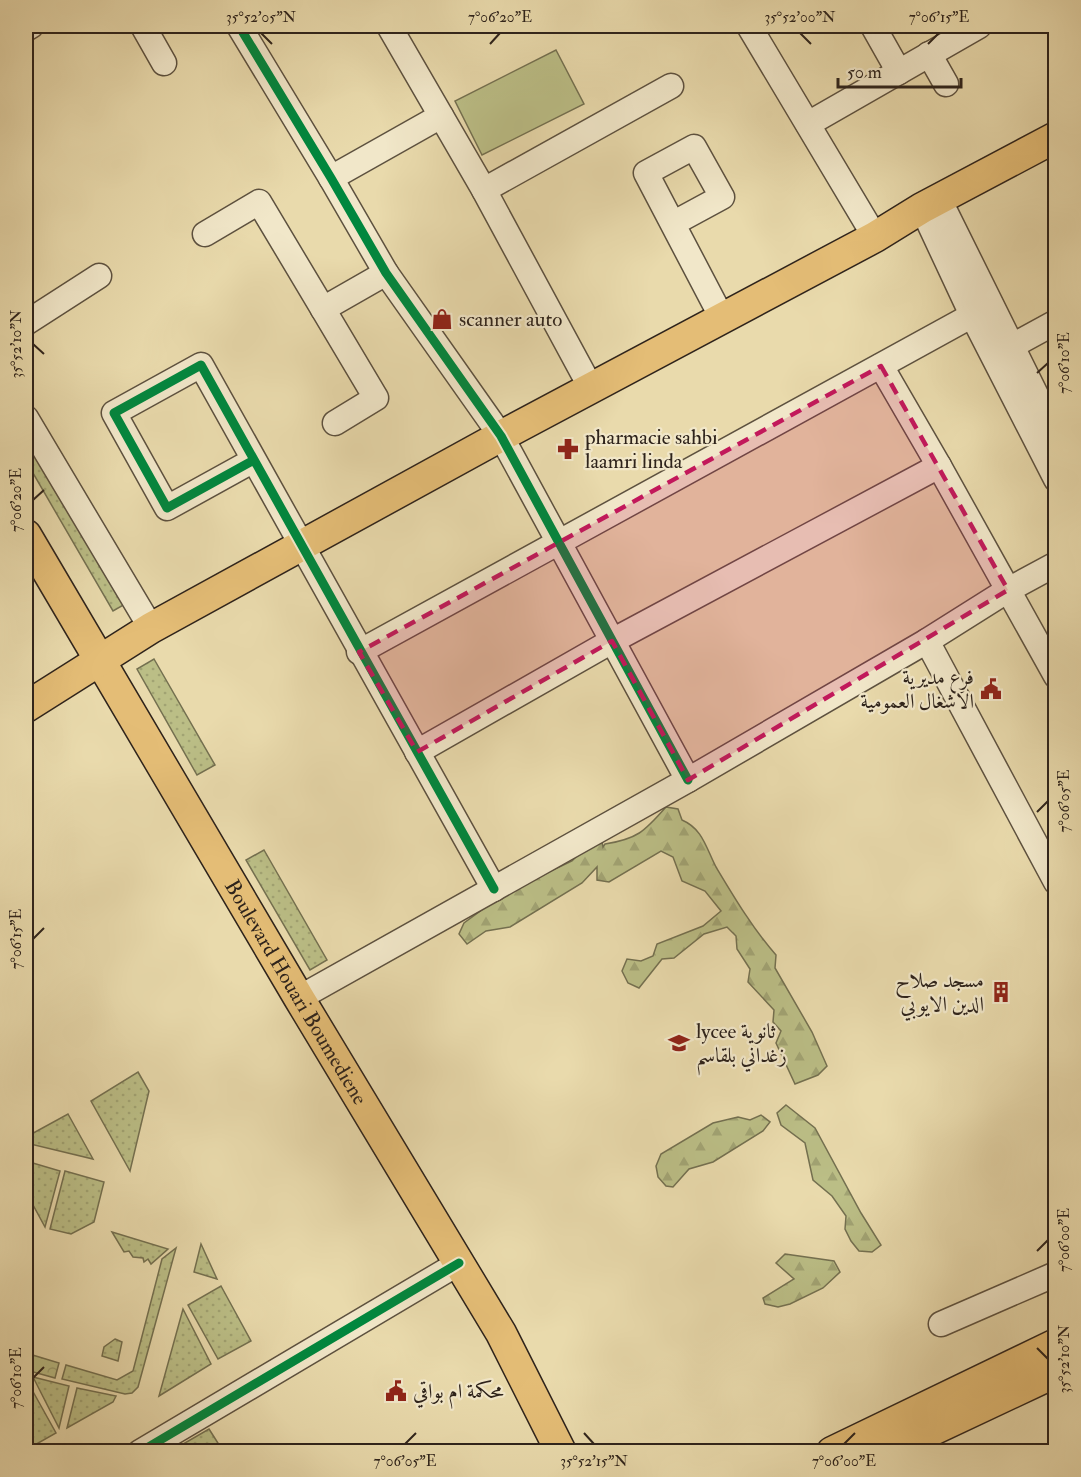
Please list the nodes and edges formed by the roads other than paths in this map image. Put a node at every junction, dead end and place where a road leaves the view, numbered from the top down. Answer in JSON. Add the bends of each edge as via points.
{"nodes":[{"id":1,"x":31,"y":26,"type":"edge"},
{"id":2,"x":143,"y":26,"type":"edge"},
{"id":3,"x":239,"y":26,"type":"edge"},
{"id":4,"x":389,"y":26,"type":"edge"},
{"id":5,"x":749,"y":26,"type":"edge"},
{"id":6,"x":873,"y":26,"type":"edge"},
{"id":7,"x":979,"y":26,"type":"edge"},
{"id":8,"x":26,"y":29,"type":"edge"},
{"id":9,"x":929,"y":54,"type":"junction"},
{"id":10,"x":164,"y":63,"type":"dead end"},
{"id":11,"x":900,"y":72,"type":"junction"},
{"id":12,"x":946,"y":84,"type":"dead end"},
{"id":13,"x":672,"y":86,"type":"dead end"},
{"id":14,"x":441,"y":116,"type":"junction"},
{"id":15,"x":808,"y":124,"type":"junction"},
{"id":16,"x":1056,"y":137,"type":"edge"},
{"id":17,"x":332,"y":178,"type":"junction"},
{"id":18,"x":484,"y":190,"type":"junction"},
{"id":19,"x":931,"y":203,"type":"junction"},
{"id":20,"x":674,"y":223,"type":"dead end"},
{"id":21,"x":205,"y":234,"type":"dead end"},
{"id":22,"x":875,"y":237,"type":"junction"},
{"id":23,"x":386,"y":273,"type":"junction"},
{"id":24,"x":99,"y":276,"type":"dead end"},
{"id":25,"x":323,"y":309,"type":"junction"},
{"id":26,"x":982,"y":310,"type":"junction"},
{"id":27,"x":722,"y":318,"type":"junction"},
{"id":28,"x":1056,"y":322,"type":"edge"},
{"id":29,"x":26,"y":323,"type":"edge"},
{"id":30,"x":1012,"y":346,"type":"junction"},
{"id":31,"x":881,"y":366,"type":"junction"},
{"id":32,"x":591,"y":388,"type":"junction"},
{"id":33,"x":26,"y":418,"type":"edge"},
{"id":34,"x":335,"y":423,"type":"dead end"},
{"id":35,"x":1056,"y":435,"type":"edge"},
{"id":36,"x":501,"y":436,"type":"junction"},
{"id":37,"x":254,"y":460,"type":"junction"},
{"id":38,"x":939,"y":466,"type":"junction"},
{"id":39,"x":1056,"y":479,"type":"edge"},
{"id":40,"x":26,"y":536,"type":"edge"},
{"id":41,"x":558,"y":544,"type":"junction"},
{"id":42,"x":302,"y":547,"type":"junction"},
{"id":43,"x":1056,"y":564,"type":"edge"},
{"id":44,"x":1008,"y":590,"type":"junction"},
{"id":45,"x":151,"y":628,"type":"junction"},
{"id":46,"x":612,"y":641,"type":"junction"},
{"id":47,"x":927,"y":641,"type":"junction"},
{"id":48,"x":360,"y":652,"type":"junction"},
{"id":49,"x":101,"y":660,"type":"junction"},
{"id":50,"x":1056,"y":676,"type":"edge"},
{"id":51,"x":26,"y":707,"type":"edge"},
{"id":52,"x":417,"y":752,"type":"junction"},
{"id":53,"x":688,"y":780,"type":"junction"},
{"id":54,"x":1048,"y":851,"type":"edge"},
{"id":55,"x":1056,"y":882,"type":"edge"},
{"id":56,"x":494,"y":889,"type":"junction"},
{"id":57,"x":299,"y":998,"type":"junction"},
{"id":58,"x":459,"y":1263,"type":"junction"},
{"id":59,"x":1056,"y":1274,"type":"edge"},
{"id":60,"x":941,"y":1324,"type":"dead end"},
{"id":61,"x":1056,"y":1344,"type":"edge"},
{"id":62,"x":1056,"y":1372,"type":"edge"},
{"id":63,"x":889,"y":1444,"type":"edge"},
{"id":64,"x":140,"y":1452,"type":"edge"},
{"id":65,"x":561,"y":1452,"type":"edge"},
{"id":66,"x":832,"y":1452,"type":"edge"}],
"edges":[{"from":1,"to":8,"type":"street"},
{"from":2,"to":10,"type":"street"},
{"from":3,"to":17,"type":"street"},
{"from":4,"to":14,"type":"street"},
{"from":5,"to":15,"type":"street"},
{"from":6,"to":11,"type":"street"},
{"from":7,"to":9,"type":"street"},
{"from":9,"to":11,"type":"street"},
{"from":9,"to":12,"type":"street"},
{"from":11,"to":15,"type":"street"},
{"from":13,"to":18,"type":"street"},
{"from":14,"to":17,"type":"street"},
{"from":14,"to":18,"type":"street"},
{"from":15,"to":22,"type":"street"},
{"from":16,"to":19,"type":"main road"},
{"from":17,"to":23,"type":"street"},
{"from":18,"to":32,"type":"street"},
{"from":19,"to":22,"type":"main road"},
{"from":19,"to":26,"type":"street"},
{"from":20,"to":27,"type":"street"},
{"from":21,"to":25,"type":"street","via":[[259,202]]},
{"from":22,"to":27,"type":"main road"},
{"from":23,"to":25,"type":"street"},
{"from":23,"to":36,"type":"street"},
{"from":24,"to":29,"type":"street"},
{"from":25,"to":34,"type":"street","via":[[376,398]]},
{"from":26,"to":30,"type":"street"},
{"from":26,"to":31,"type":"street"},
{"from":26,"to":39,"type":"street"},
{"from":27,"to":32,"type":"main road"},
{"from":28,"to":30,"type":"street"},
{"from":30,"to":35,"type":"street"},
{"from":31,"to":38,"type":"street"},
{"from":31,"to":41,"type":"street"},
{"from":32,"to":36,"type":"main road"},
{"from":33,"to":45,"type":"street"},
{"from":36,"to":41,"type":"street"},
{"from":36,"to":42,"type":"main road"},
{"from":37,"to":37,"type":"street","via":[[201,365],[114,413],[167,508]]},
{"from":37,"to":42,"type":"street"},
{"from":38,"to":44,"type":"street"},
{"from":38,"to":46,"type":"street"},
{"from":40,"to":49,"type":"main road","name":"Boulevard Houari Boumediene"},
{"from":41,"to":46,"type":"street"},
{"from":41,"to":48,"type":"street"},
{"from":42,"to":45,"type":"main road"},
{"from":42,"to":48,"type":"street"},
{"from":43,"to":44,"type":"street"},
{"from":44,"to":47,"type":"street"},
{"from":44,"to":50,"type":"street"},
{"from":45,"to":49,"type":"main road"},
{"from":46,"to":52,"type":"street"},
{"from":46,"to":53,"type":"street"},
{"from":47,"to":53,"type":"street"},
{"from":47,"to":54,"type":"street"},
{"from":48,"to":52,"type":"street"},
{"from":49,"to":51,"type":"main road"},
{"from":49,"to":57,"type":"main road","name":"Boulevard Houari Boumediene"},
{"from":52,"to":56,"type":"street"},
{"from":53,"to":56,"type":"street"},
{"from":54,"to":55,"type":"street"},
{"from":56,"to":57,"type":"street"},
{"from":57,"to":58,"type":"main road","name":"Boulevard Houari Boumediene"},
{"from":58,"to":64,"type":"street"},
{"from":58,"to":65,"type":"main road","name":"Boulevard Houari Boumediene","via":[[506,1342]]},
{"from":59,"to":60,"type":"street"},
{"from":61,"to":63,"type":"main road"},
{"from":62,"to":63,"type":"main road"},
{"from":63,"to":66,"type":"main road"}]}
